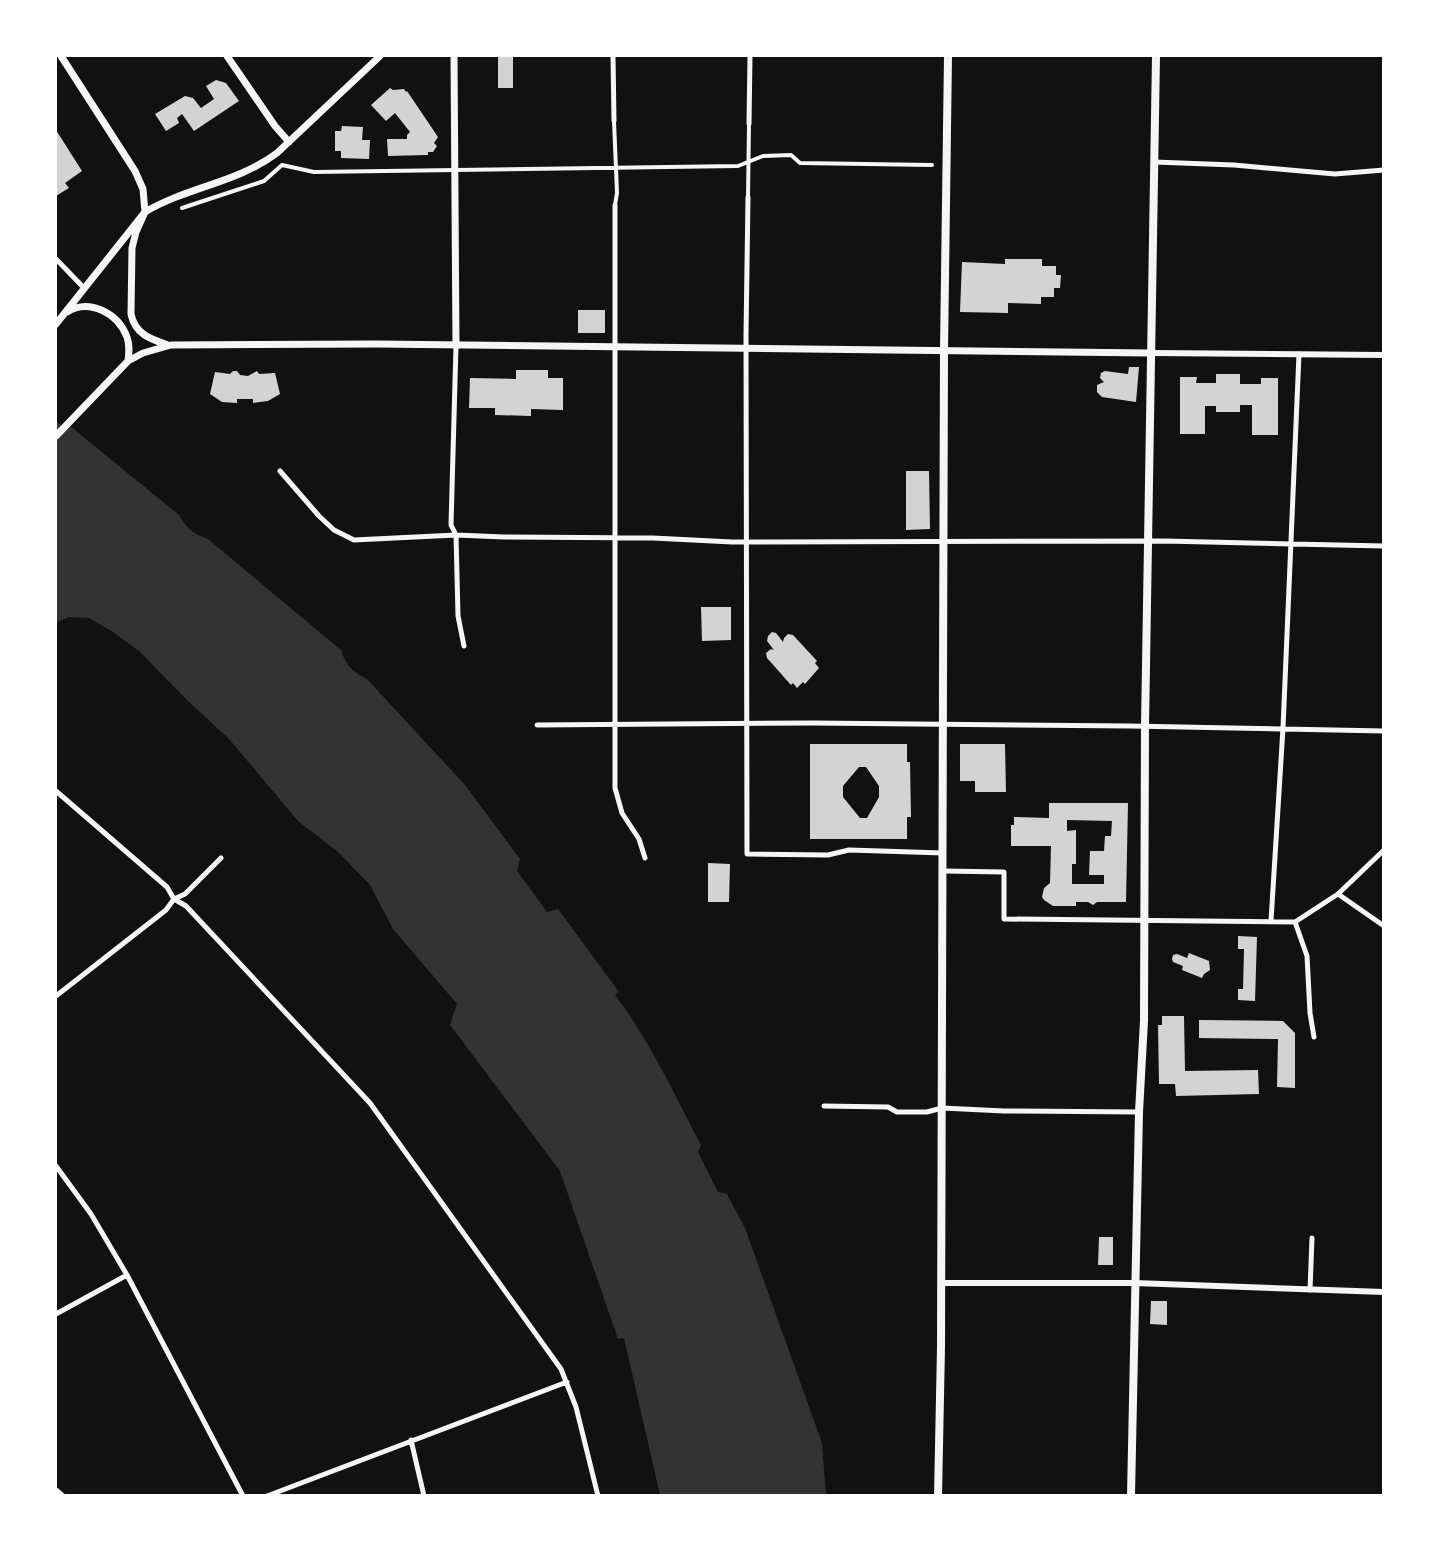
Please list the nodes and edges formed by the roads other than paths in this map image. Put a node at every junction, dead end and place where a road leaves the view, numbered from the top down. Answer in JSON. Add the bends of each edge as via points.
{"nodes":[{"id":1,"x":62,"y":56,"type":"edge"},
{"id":2,"x":227,"y":56,"type":"edge"},
{"id":3,"x":380,"y":56,"type":"edge"},
{"id":4,"x":454,"y":56,"type":"edge"},
{"id":5,"x":613,"y":56,"type":"edge"},
{"id":6,"x":750,"y":56,"type":"edge"},
{"id":7,"x":948,"y":56,"type":"edge"},
{"id":8,"x":1156,"y":56,"type":"edge"},
{"id":9,"x":614,"y":122,"type":"joint"},
{"id":10,"x":749,"y":124,"type":"joint"},
{"id":11,"x":289,"y":142,"type":"junction"},
{"id":12,"x":748,"y":161,"type":"junction"},
{"id":13,"x":1154,"y":162,"type":"junction"},
{"id":14,"x":932,"y":165,"type":"dead end"},
{"id":15,"x":616,"y":168,"type":"junction"},
{"id":16,"x":453,"y":169,"type":"junction"},
{"id":17,"x":1383,"y":170,"type":"edge"},
{"id":18,"x":748,"y":197,"type":"joint"},
{"id":19,"x":615,"y":205,"type":"joint"},
{"id":20,"x":182,"y":208,"type":"dead end"},
{"id":21,"x":145,"y":212,"type":"junction"},
{"id":22,"x":56,"y":258,"type":"edge"},
{"id":23,"x":84,"y":288,"type":"junction"},
{"id":24,"x":63,"y":315,"type":"junction"},
{"id":25,"x":56,"y":324,"type":"edge"},
{"id":26,"x":171,"y":345,"type":"junction"},
{"id":27,"x":456,"y":346,"type":"junction"},
{"id":28,"x":615,"y":348,"type":"junction"},
{"id":29,"x":746,"y":349,"type":"junction"},
{"id":30,"x":944,"y":350,"type":"junction"},
{"id":31,"x":1151,"y":353,"type":"junction"},
{"id":32,"x":1299,"y":354,"type":"junction"},
{"id":33,"x":1383,"y":355,"type":"edge"},
{"id":34,"x":127,"y":362,"type":"junction"},
{"id":35,"x":56,"y":436,"type":"edge"},
{"id":36,"x":280,"y":471,"type":"dead end"},
{"id":37,"x":456,"y":535,"type":"junction"},
{"id":38,"x":615,"y":538,"type":"junction"},
{"id":39,"x":944,"y":541,"type":"junction"},
{"id":40,"x":746,"y":542,"type":"junction"},
{"id":41,"x":1148,"y":542,"type":"junction"},
{"id":42,"x":1290,"y":543,"type":"junction"},
{"id":43,"x":1383,"y":546,"type":"edge"},
{"id":44,"x":464,"y":645,"type":"dead end"},
{"id":45,"x":747,"y":723,"type":"junction"},
{"id":46,"x":615,"y":724,"type":"junction"},
{"id":47,"x":944,"y":724,"type":"junction"},
{"id":48,"x":537,"y":725,"type":"dead end"},
{"id":49,"x":1145,"y":726,"type":"junction"},
{"id":50,"x":1283,"y":728,"type":"junction"},
{"id":51,"x":1383,"y":731,"type":"edge"},
{"id":52,"x":56,"y":790,"type":"edge"},
{"id":53,"x":1383,"y":850,"type":"edge"},
{"id":54,"x":943,"y":853,"type":"junction"},
{"id":55,"x":221,"y":858,"type":"dead end"},
{"id":56,"x":645,"y":858,"type":"dead end"},
{"id":57,"x":944,"y":871,"type":"junction"},
{"id":58,"x":1338,"y":894,"type":"junction"},
{"id":59,"x":174,"y":899,"type":"junction"},
{"id":60,"x":1143,"y":921,"type":"junction"},
{"id":61,"x":1271,"y":921,"type":"junction"},
{"id":62,"x":1295,"y":922,"type":"junction"},
{"id":63,"x":1383,"y":926,"type":"edge"},
{"id":64,"x":56,"y":996,"type":"edge"},
{"id":65,"x":1314,"y":1037,"type":"dead end"},
{"id":66,"x":824,"y":1106,"type":"dead end"},
{"id":67,"x":942,"y":1108,"type":"junction"},
{"id":68,"x":1138,"y":1112,"type":"junction"},
{"id":69,"x":56,"y":1166,"type":"edge"},
{"id":70,"x":1312,"y":1238,"type":"dead end"},
{"id":71,"x":128,"y":1275,"type":"junction"},
{"id":72,"x":941,"y":1283,"type":"junction"},
{"id":73,"x":1135,"y":1283,"type":"junction"},
{"id":74,"x":1310,"y":1290,"type":"junction"},
{"id":75,"x":1383,"y":1292,"type":"edge"},
{"id":76,"x":56,"y":1314,"type":"edge"},
{"id":77,"x":567,"y":1382,"type":"junction"},
{"id":78,"x":411,"y":1440,"type":"junction"},
{"id":79,"x":56,"y":1490,"type":"edge"},
{"id":80,"x":63,"y":1496,"type":"edge"},
{"id":81,"x":243,"y":1496,"type":"edge"},
{"id":82,"x":267,"y":1496,"type":"edge"},
{"id":83,"x":424,"y":1496,"type":"edge"},
{"id":84,"x":598,"y":1496,"type":"edge"},
{"id":85,"x":938,"y":1496,"type":"edge"},
{"id":86,"x":1131,"y":1496,"type":"edge"}],
"edges":[{"from":1,"to":21,"type":"main road","via":[[135,171],[143,189]]},
{"from":2,"to":11,"type":"main road"},
{"from":3,"to":11,"type":"main road"},
{"from":4,"to":16,"type":"main road"},
{"from":5,"to":9,"type":"street"},
{"from":6,"to":10,"type":"street"},
{"from":7,"to":30,"type":"main road"},
{"from":8,"to":13,"type":"main road"},
{"from":9,"to":15,"type":"street"},
{"from":10,"to":12,"type":"street"},
{"from":11,"to":21,"type":"main road","via":[[263,163],[238,176]]},
{"from":12,"to":14,"type":"street","via":[[791,155],[800,164]]},
{"from":12,"to":15,"type":"street","via":[[738,166]]},
{"from":12,"to":18,"type":"street"},
{"from":13,"to":17,"type":"street","via":[[1335,174]]},
{"from":13,"to":31,"type":"main road"},
{"from":15,"to":16,"type":"street"},
{"from":15,"to":19,"type":"street"},
{"from":16,"to":20,"type":"street","via":[[314,172],[282,165],[264,181]]},
{"from":16,"to":27,"type":"main road"},
{"from":18,"to":29,"type":"street"},
{"from":19,"to":28,"type":"street"},
{"from":21,"to":23,"type":"main road"},
{"from":21,"to":26,"type":"main road","via":[[132,248],[131,314],[143,335]]},
{"from":22,"to":23,"type":"street"},
{"from":23,"to":24,"type":"main road"},
{"from":24,"to":25,"type":"main road"},
{"from":24,"to":34,"type":"main road","via":[[78,306],[90,306],[110,315],[125,333],[129,347]]},
{"from":26,"to":27,"type":"main road"},
{"from":26,"to":34,"type":"main road"},
{"from":27,"to":28,"type":"main road"},
{"from":27,"to":37,"type":"street","via":[[451,525]]},
{"from":28,"to":29,"type":"main road"},
{"from":28,"to":38,"type":"street"},
{"from":29,"to":30,"type":"main road"},
{"from":29,"to":40,"type":"street"},
{"from":30,"to":31,"type":"main road"},
{"from":30,"to":39,"type":"main road"},
{"from":31,"to":32,"type":"street"},
{"from":31,"to":41,"type":"main road"},
{"from":32,"to":33,"type":"street"},
{"from":32,"to":42,"type":"street"},
{"from":34,"to":35,"type":"main road"},
{"from":36,"to":37,"type":"street","via":[[334,530],[354,540]]},
{"from":37,"to":38,"type":"street"},
{"from":37,"to":44,"type":"street","via":[[458,616]]},
{"from":38,"to":40,"type":"street"},
{"from":38,"to":46,"type":"street"},
{"from":39,"to":40,"type":"street"},
{"from":39,"to":41,"type":"street"},
{"from":39,"to":47,"type":"main road"},
{"from":40,"to":45,"type":"street"},
{"from":41,"to":42,"type":"street"},
{"from":41,"to":49,"type":"main road"},
{"from":42,"to":43,"type":"street"},
{"from":42,"to":50,"type":"street"},
{"from":45,"to":46,"type":"street"},
{"from":45,"to":47,"type":"street"},
{"from":45,"to":54,"type":"street","via":[[747,854],[828,855],[849,850]]},
{"from":46,"to":48,"type":"street"},
{"from":46,"to":56,"type":"street","via":[[615,788],[622,813],[639,839]]},
{"from":47,"to":49,"type":"street"},
{"from":47,"to":54,"type":"main road"},
{"from":49,"to":50,"type":"street"},
{"from":49,"to":60,"type":"main road"},
{"from":50,"to":51,"type":"street"},
{"from":50,"to":61,"type":"street"},
{"from":52,"to":59,"type":"street","via":[[166,887]]},
{"from":53,"to":58,"type":"street"},
{"from":54,"to":57,"type":"main road"},
{"from":55,"to":59,"type":"street","via":[[185,894]]},
{"from":57,"to":60,"type":"street","via":[[1004,872],[1004,919]]},
{"from":57,"to":67,"type":"main road"},
{"from":58,"to":62,"type":"street"},
{"from":58,"to":63,"type":"street"},
{"from":59,"to":64,"type":"street","via":[[166,910]]},
{"from":59,"to":77,"type":"street","via":[[186,906],[370,1103],[558,1364]]},
{"from":60,"to":61,"type":"street"},
{"from":60,"to":68,"type":"main road","via":[[1144,1021]]},
{"from":61,"to":62,"type":"street"},
{"from":62,"to":65,"type":"street","via":[[1307,956]]},
{"from":66,"to":67,"type":"street","via":[[888,1107],[897,1112]]},
{"from":67,"to":68,"type":"street"},
{"from":67,"to":72,"type":"main road"},
{"from":68,"to":73,"type":"main road"},
{"from":69,"to":71,"type":"street"},
{"from":70,"to":74,"type":"street"},
{"from":71,"to":76,"type":"street"},
{"from":71,"to":81,"type":"street"},
{"from":72,"to":73,"type":"street"},
{"from":72,"to":85,"type":"main road"},
{"from":73,"to":74,"type":"street"},
{"from":73,"to":86,"type":"main road"},
{"from":74,"to":75,"type":"street"},
{"from":77,"to":78,"type":"street"},
{"from":77,"to":84,"type":"street"},
{"from":78,"to":82,"type":"street"},
{"from":78,"to":83,"type":"street"},
{"from":79,"to":80,"type":"street"}]}
